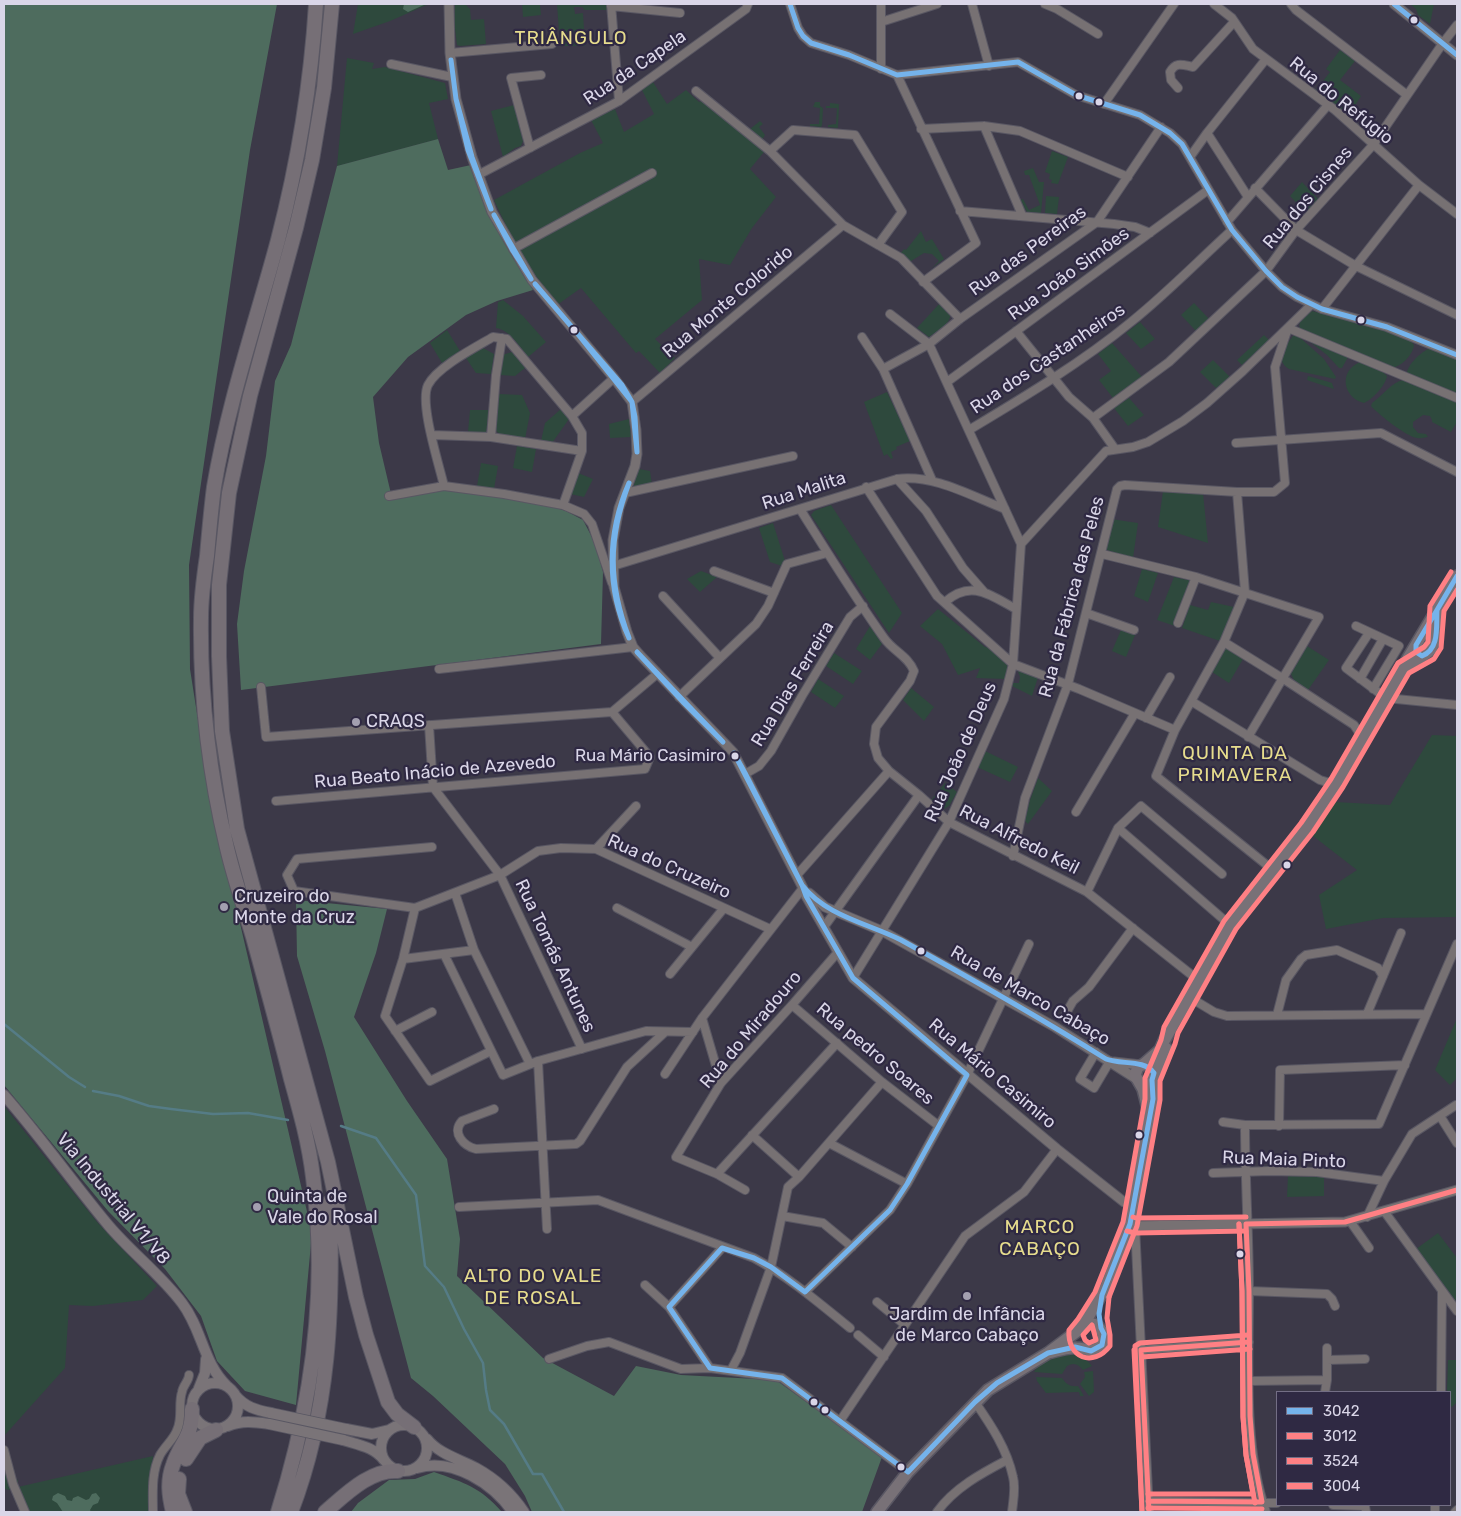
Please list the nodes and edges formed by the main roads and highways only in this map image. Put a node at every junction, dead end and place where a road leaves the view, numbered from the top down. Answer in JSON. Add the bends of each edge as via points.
{"nodes":[{"id":1,"x":316,"y":4,"type":"edge"},
{"id":2,"x":332,"y":4,"type":"edge"},
{"id":3,"x":1457,"y":576,"type":"edge"},
{"id":4,"x":1437,"y":609,"type":"junction"},
{"id":5,"x":1423,"y":634,"type":"junction"},
{"id":6,"x":1435,"y":638,"type":"junction"},
{"id":7,"x":1416,"y":645,"type":"junction"},
{"id":8,"x":1426,"y":656,"type":"junction"},
{"id":9,"x":1404,"y":667,"type":"junction"},
{"id":10,"x":1171,"y":1030,"type":"junction"},
{"id":11,"x":1142,"y":1065,"type":"junction"},
{"id":12,"x":1153,"y":1076,"type":"junction"},
{"id":13,"x":1138,"y":1080,"type":"junction"},
{"id":14,"x":4,"y":1095,"type":"edge"},
{"id":15,"x":1149,"y":1116,"type":"junction"},
{"id":16,"x":328,"y":1162,"type":"junction"},
{"id":17,"x":1102,"y":1295,"type":"junction"},
{"id":18,"x":1080,"y":1328,"type":"junction"},
{"id":19,"x":1100,"y":1328,"type":"junction"},
{"id":20,"x":1082,"y":1349,"type":"junction"},
{"id":21,"x":205,"y":1353,"type":"junction"},
{"id":22,"x":1048,"y":1353,"type":"junction"},
{"id":23,"x":227,"y":1386,"type":"junction"},
{"id":24,"x":200,"y":1388,"type":"junction"},
{"id":25,"x":235,"y":1395,"type":"junction"},
{"id":26,"x":192,"y":1409,"type":"junction"},
{"id":27,"x":221,"y":1428,"type":"junction"},
{"id":28,"x":390,"y":1430,"type":"junction"},
{"id":29,"x":418,"y":1430,"type":"junction"},
{"id":30,"x":385,"y":1461,"type":"junction"},
{"id":31,"x":292,"y":1462,"type":"junction"},
{"id":32,"x":416,"y":1468,"type":"junction"},
{"id":33,"x":398,"y":1470,"type":"junction"},
{"id":34,"x":172,"y":1512,"type":"edge"},
{"id":35,"x":185,"y":1512,"type":"edge"},
{"id":36,"x":269,"y":1512,"type":"edge"},
{"id":37,"x":278,"y":1512,"type":"edge"},
{"id":38,"x":291,"y":1512,"type":"edge"},
{"id":39,"x":325,"y":1512,"type":"edge"},
{"id":40,"x":513,"y":1512,"type":"edge"},
{"id":41,"x":524,"y":1512,"type":"edge"},
{"id":42,"x":877,"y":1512,"type":"edge"}],
"edges":[{"from":1,"to":31,"type":"highway","via":[[309,83],[292,177],[228,423],[214,490],[201,613],[204,694],[216,797],[305,1130],[318,1218],[319,1283],[311,1367]]},
{"from":2,"to":16,"type":"highway","via":[[324,88],[310,169],[250,396],[229,493],[219,585],[222,732],[238,829]]},
{"from":3,"to":4,"type":"main road"},
{"from":4,"to":5,"type":"main road"},
{"from":4,"to":6,"type":"main road"},
{"from":5,"to":6,"type":"main road","via":[[1429,632]]},
{"from":5,"to":7,"type":"main road"},
{"from":6,"to":8,"type":"main road","via":[[1435,644]]},
{"from":7,"to":8,"type":"main road","via":[[1416,652]]},
{"from":7,"to":9,"type":"main road"},
{"from":8,"to":9,"type":"main road"},
{"from":9,"to":10,"type":"main road","via":[[1337,783],[1307,827],[1230,925]]},
{"from":10,"to":11,"type":"main road","via":[[1160,1050]]},
{"from":10,"to":12,"type":"main road"},
{"from":11,"to":12,"type":"main road","via":[[1152,1067]]},
{"from":11,"to":13,"type":"main road","via":[[1136,1069]]},
{"from":12,"to":13,"type":"main road","via":[[1147,1084]]},
{"from":12,"to":15,"type":"main road"},
{"from":13,"to":15,"type":"main road","via":[[1147,1100]]},
{"from":14,"to":21,"type":"main road","name":"Via Industrial V1/V8","via":[[114,1232],[180,1301],[198,1331]]},
{"from":15,"to":17,"type":"main road","via":[[1132,1225]]},
{"from":16,"to":29,"type":"highway","via":[[352,1280],[388,1402],[397,1414]]},
{"from":16,"to":38,"type":"highway","via":[[332,1272],[323,1395],[304,1480]]},
{"from":17,"to":18,"type":"main road"},
{"from":17,"to":19,"type":"main road"},
{"from":18,"to":19,"type":"main road","via":[[1094,1324]]},
{"from":18,"to":20,"type":"main road","via":[[1077,1342]]},
{"from":18,"to":22,"type":"main road"},
{"from":19,"to":20,"type":"main road","via":[[1104,1334],[1102,1345],[1091,1351]]},
{"from":20,"to":22,"type":"main road"},
{"from":21,"to":23,"type":"main road","name":"Via Industrial V1/V8","via":[[214,1372]]},
{"from":21,"to":24,"type":"main road","name":"Via Industrial V1/V8","via":[[205,1373]]},
{"from":22,"to":42,"type":"main road","via":[[997,1383],[975,1402],[908,1472]]},
{"from":23,"to":24,"type":"main road","via":[[213,1383]]},
{"from":23,"to":25,"type":"main road"},
{"from":24,"to":26,"type":"main road","via":[[194,1396]]},
{"from":25,"to":27,"type":"main road","via":[[237,1413],[232,1422]]},
{"from":25,"to":28,"type":"main road","bridge":true,"via":[[250,1408],[271,1413],[372,1434]]},
{"from":26,"to":27,"type":"main road","via":[[200,1424]]},
{"from":26,"to":34,"type":"highway","via":[[189,1434],[170,1473]]},
{"from":27,"to":30,"type":"main road","bridge":true,"via":[[241,1422],[269,1424],[369,1448]]},
{"from":27,"to":35,"type":"highway","via":[[204,1435],[197,1442],[181,1469],[178,1494]]},
{"from":28,"to":29,"type":"main road","via":[[404,1425]]},
{"from":28,"to":30,"type":"main road","via":[[381,1446]]},
{"from":29,"to":32,"type":"main road","via":[[427,1443],[427,1455]]},
{"from":29,"to":41,"type":"main road","via":[[440,1451],[495,1480]]},
{"from":30,"to":33,"type":"main road"},
{"from":31,"to":36,"type":"highway"},
{"from":31,"to":37,"type":"highway"},
{"from":32,"to":33,"type":"main road"},
{"from":32,"to":40,"type":"main road","via":[[441,1465],[472,1476],[498,1494]]},
{"from":33,"to":39,"type":"highway","via":[[376,1475]]}]}
